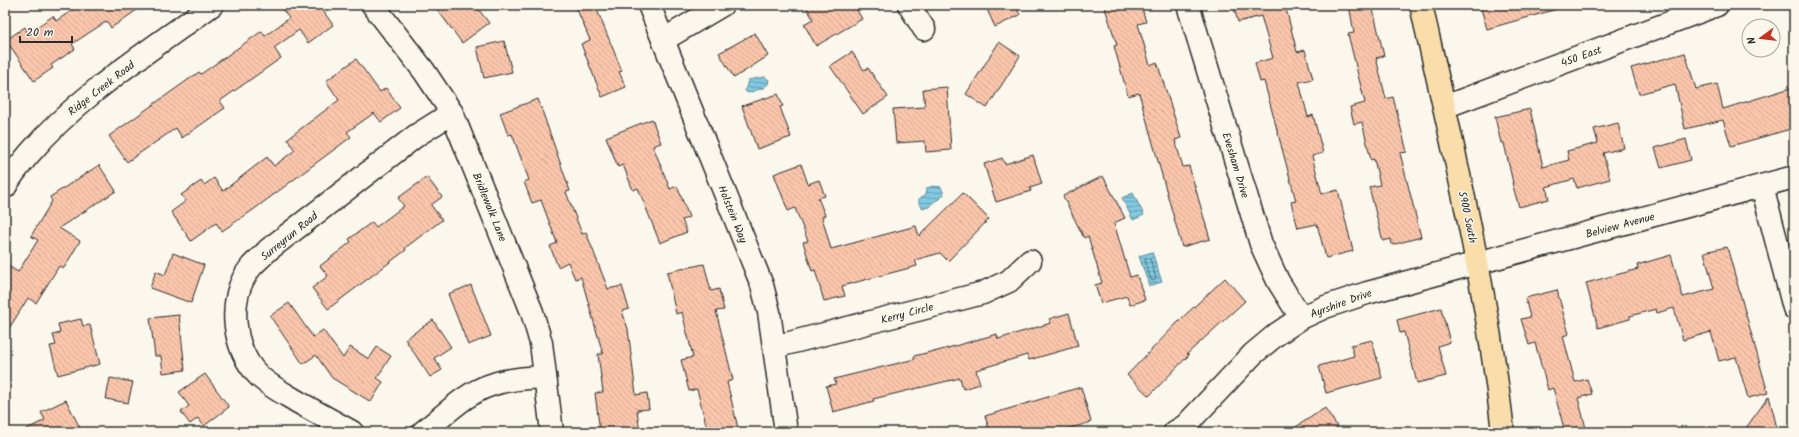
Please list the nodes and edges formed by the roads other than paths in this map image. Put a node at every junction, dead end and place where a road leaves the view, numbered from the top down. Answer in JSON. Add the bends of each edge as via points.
{"nodes":[{"id":1,"x":212,"y":5,"type":"edge"},
{"id":2,"x":373,"y":5,"type":"edge"},
{"id":3,"x":649,"y":5,"type":"edge"},
{"id":4,"x":722,"y":5,"type":"edge"},
{"id":5,"x":909,"y":5,"type":"edge"},
{"id":6,"x":1188,"y":5,"type":"edge"},
{"id":7,"x":1421,"y":5,"type":"edge"},
{"id":8,"x":1717,"y":5,"type":"edge"},
{"id":9,"x":924,"y":29,"type":"dead end"},
{"id":10,"x":663,"y":40,"type":"junction"},
{"id":11,"x":1444,"y":107,"type":"junction"},
{"id":12,"x":452,"y":113,"type":"junction"},
{"id":13,"x":1794,"y":177,"type":"edge"},
{"id":14,"x":1762,"y":186,"type":"junction"},
{"id":15,"x":5,"y":187,"type":"edge"},
{"id":16,"x":1030,"y":261,"type":"dead end"},
{"id":17,"x":1477,"y":264,"type":"junction"},
{"id":18,"x":1794,"y":308,"type":"edge"},
{"id":19,"x":1301,"y":318,"type":"junction"},
{"id":20,"x":774,"y":347,"type":"junction"},
{"id":21,"x":545,"y":377,"type":"junction"},
{"id":22,"x":352,"y":432,"type":"edge"},
{"id":23,"x":423,"y":432,"type":"edge"},
{"id":24,"x":552,"y":432,"type":"edge"},
{"id":25,"x":786,"y":432,"type":"edge"},
{"id":26,"x":1175,"y":432,"type":"edge"},
{"id":27,"x":1503,"y":432,"type":"edge"}],
"edges":[{"from":1,"to":15,"type":"street","name":"Ridge Creek Road","via":[[95,90],[49,130]]},
{"from":2,"to":12,"type":"street","name":"Bridlewalk Lane","via":[[424,71]]},
{"from":3,"to":10,"type":"street","name":"Holstein Way"},
{"from":4,"to":10,"type":"street"},
{"from":5,"to":9,"type":"street"},
{"from":6,"to":19,"type":"street","name":"Evesham Drive","via":[[1261,244],[1278,281]]},
{"from":7,"to":11,"type":"main road","name":"5900 South"},
{"from":8,"to":11,"type":"street","name":"450 East"},
{"from":10,"to":20,"type":"street","name":"Holstein Way","via":[[762,285]]},
{"from":11,"to":17,"type":"main road","name":"5900 South"},
{"from":12,"to":21,"type":"street","name":"Bridlewalk Lane","via":[[532,312],[541,343]]},
{"from":12,"to":22,"type":"street","name":"Surreyrun Road","via":[[417,135],[268,250],[250,268],[238,295],[235,319],[238,338],[245,357],[259,376],[272,387]]},
{"from":13,"to":14,"type":"street","name":"Belview Avenue"},
{"from":14,"to":17,"type":"street","name":"Belview Avenue"},
{"from":14,"to":18,"type":"street"},
{"from":16,"to":20,"type":"street","name":"Kerry Circle","via":[[1009,281],[983,293]]},
{"from":17,"to":19,"type":"street","name":"Ayrshire Drive","via":[[1367,293]]},
{"from":17,"to":27,"type":"main road","name":"5900 South"},
{"from":19,"to":26,"type":"street","name":"Ayrshire Drive","via":[[1276,334],[1253,354],[1185,426]]},
{"from":20,"to":25,"type":"street","name":"Holstein Way"},
{"from":21,"to":23,"type":"street","via":[[507,380],[490,385],[465,399]]},
{"from":21,"to":24,"type":"street","name":"Bridlewalk Lane"}]}
